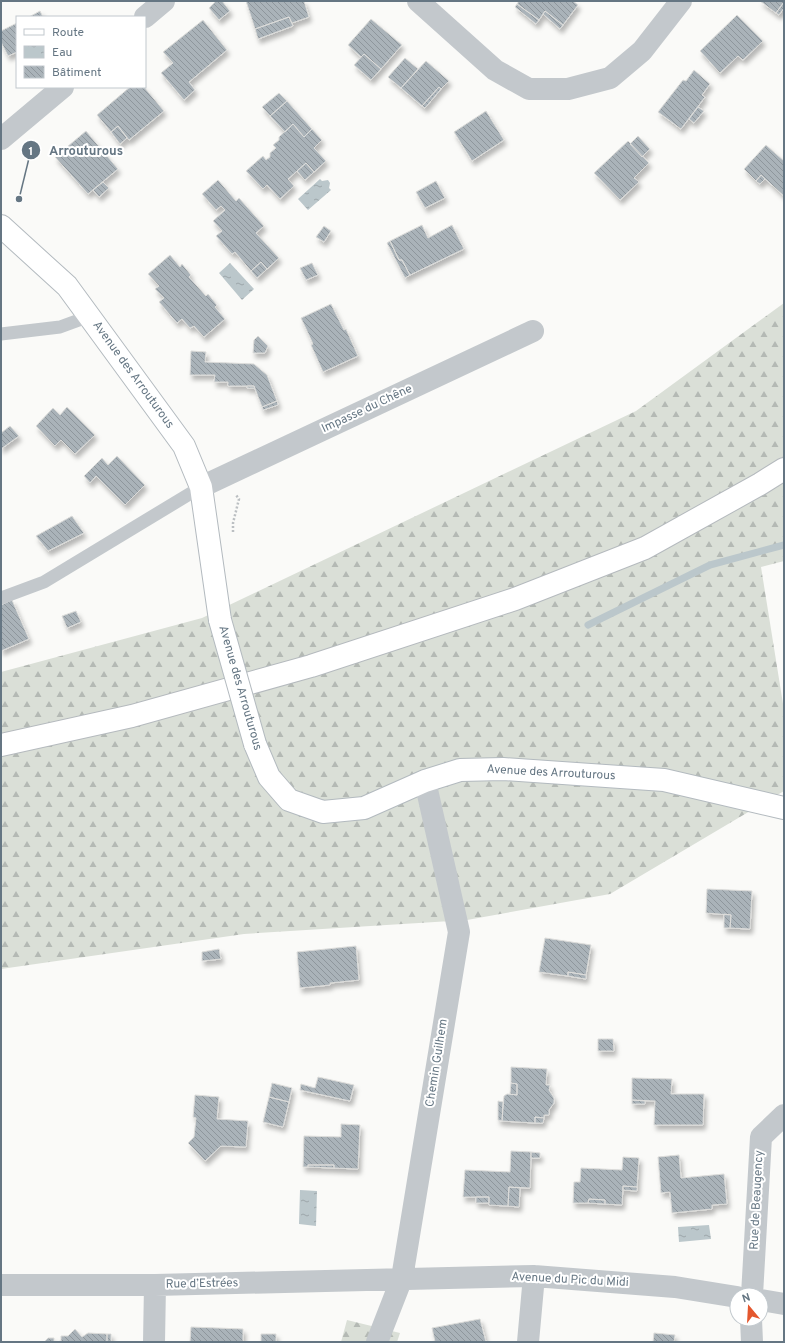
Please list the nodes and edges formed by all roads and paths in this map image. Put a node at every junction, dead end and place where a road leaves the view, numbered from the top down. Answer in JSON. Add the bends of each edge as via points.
{"nodes":[{"id":1,"x":164,"y":1,"type":"edge"},
{"id":2,"x":418,"y":1,"type":"edge"},
{"id":3,"x":681,"y":1,"type":"edge"},
{"id":4,"x":146,"y":16,"type":"edge"},
{"id":5,"x":62,"y":88,"type":"edge"},
{"id":6,"x":1,"y":139,"type":"edge"},
{"id":7,"x":1,"y":226,"type":"edge"},
{"id":8,"x":90,"y":316,"type":"junction"},
{"id":9,"x":533,"y":330,"type":"dead end"},
{"id":10,"x":1,"y":334,"type":"edge"},
{"id":11,"x":784,"y":469,"type":"edge"},
{"id":12,"x":200,"y":487,"type":"junction"},
{"id":13,"x":1,"y":598,"type":"edge"},
{"id":14,"x":1,"y":745,"type":"edge"},
{"id":15,"x":424,"y":781,"type":"junction"},
{"id":16,"x":784,"y":808,"type":"edge"},
{"id":17,"x":784,"y":1115,"type":"edge"},
{"id":18,"x":534,"y":1276,"type":"junction"},
{"id":19,"x":402,"y":1278,"type":"junction"},
{"id":20,"x":1,"y":1285,"type":"edge"},
{"id":21,"x":155,"y":1286,"type":"junction"},
{"id":22,"x":752,"y":1287,"type":"edge"},
{"id":23,"x":729,"y":1296,"type":"edge"},
{"id":24,"x":769,"y":1301,"type":"edge"},
{"id":25,"x":784,"y":1304,"type":"edge"},
{"id":26,"x":751,"y":1327,"type":"edge"},
{"id":27,"x":154,"y":1342,"type":"edge"},
{"id":28,"x":376,"y":1342,"type":"edge"},
{"id":29,"x":528,"y":1342,"type":"edge"},
{"id":30,"x":752,"y":1342,"type":"edge"}],
"edges":[{"from":1,"to":4,"type":"street"},
{"from":2,"to":3,"type":"street","via":[[494,70],[529,88],[568,89],[610,78],[642,51]]},
{"from":5,"to":6,"type":"street"},
{"from":7,"to":8,"type":"street","name":"Avenue des Arrouturous","via":[[67,286]]},
{"from":8,"to":10,"type":"lane","via":[[60,327]]},
{"from":8,"to":12,"type":"street","name":"Avenue des Arrouturous","via":[[184,446]]},
{"from":9,"to":12,"type":"street","name":"Impasse du Chêne"},
{"from":11,"to":14,"type":"street","via":[[645,548],[515,599],[303,668],[132,716]]},
{"from":12,"to":13,"type":"lane","via":[[44,582]]},
{"from":12,"to":15,"type":"street","name":"Avenue des Arrouturous","bridge":true,"via":[[220,620],[255,744],[269,777],[289,800],[323,812],[364,808]]},
{"from":15,"to":16,"type":"street","name":"Avenue des Arrouturous","via":[[460,770],[502,769],[664,780]]},
{"from":15,"to":19,"type":"street","name":"Chemin Guilhem","via":[[459,932]]},
{"from":17,"to":22,"type":"street","name":"Rue de Beaugency","via":[[761,1137]]},
{"from":18,"to":19,"type":"street","name":"Avenue du Pic du Midi"},
{"from":18,"to":23,"type":"street","name":"Avenue du Pic du Midi","via":[[675,1287]]},
{"from":18,"to":29,"type":"street"},
{"from":19,"to":21,"type":"street","name":"Rue d’Estrées"},
{"from":19,"to":28,"type":"street","name":"Chemin Guilhem"},
{"from":20,"to":21,"type":"street","name":"Rue d’Estrées"},
{"from":21,"to":27,"type":"street"},
{"from":24,"to":25,"type":"street"},
{"from":26,"to":30,"type":"street"}]}
